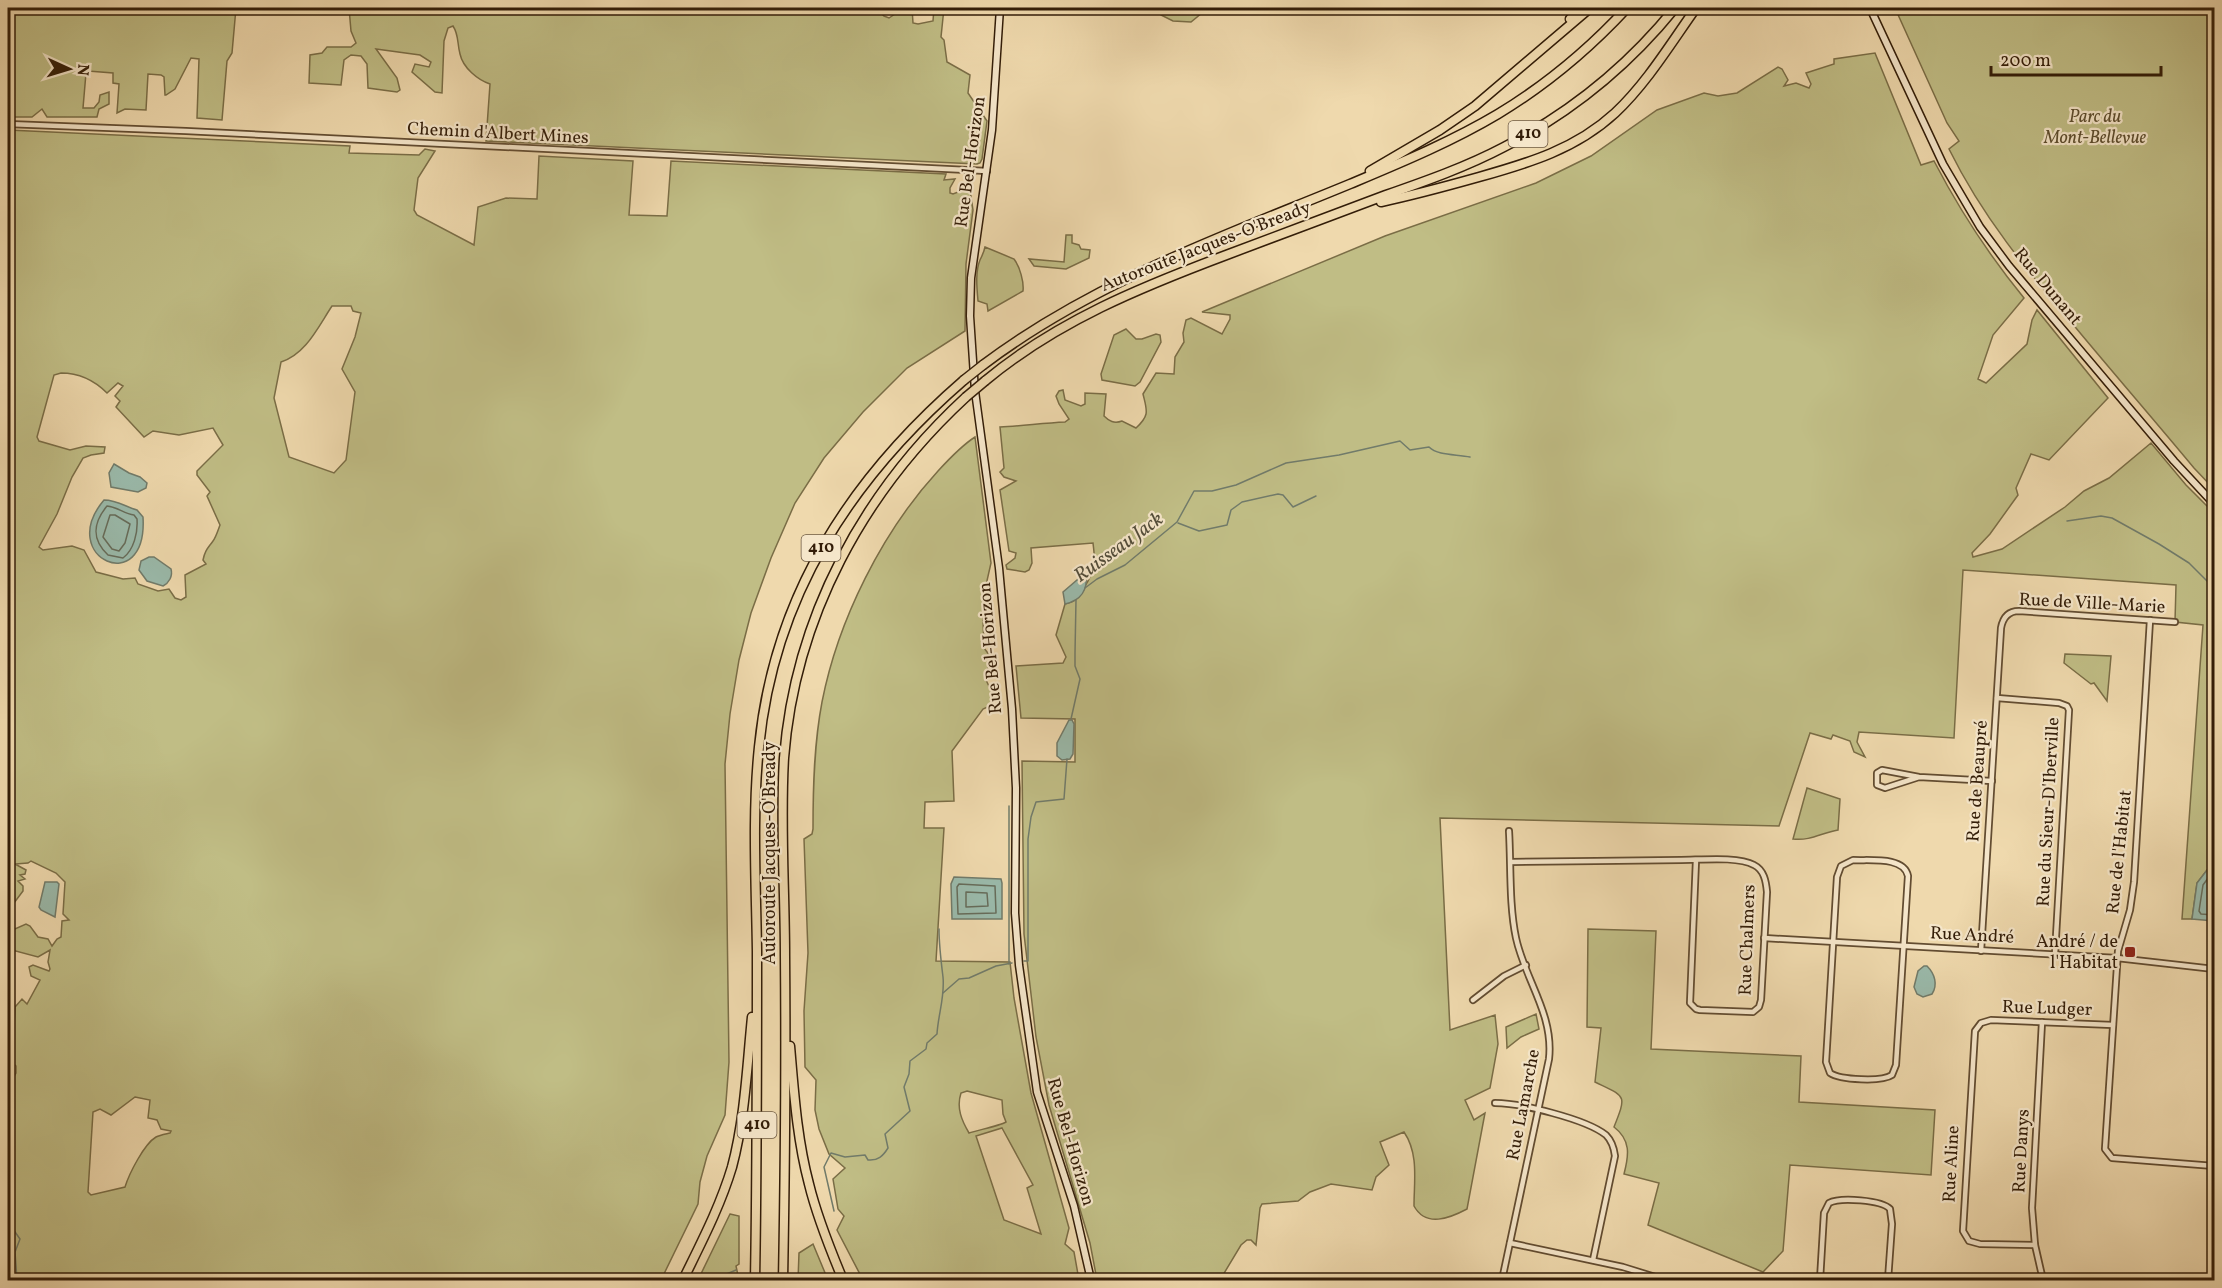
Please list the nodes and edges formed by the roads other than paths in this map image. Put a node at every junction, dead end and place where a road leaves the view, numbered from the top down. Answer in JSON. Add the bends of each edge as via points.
{"nodes":[{"id":1,"x":1000,"y":8,"type":"edge"},
{"id":2,"x":1581,"y":8,"type":"edge"},
{"id":3,"x":1590,"y":8,"type":"edge"},
{"id":4,"x":1628,"y":8,"type":"edge"},
{"id":5,"x":1675,"y":8,"type":"edge"},
{"id":6,"x":1696,"y":8,"type":"edge"},
{"id":7,"x":1702,"y":8,"type":"edge"},
{"id":8,"x":1872,"y":8,"type":"edge"},
{"id":9,"x":1683,"y":26,"type":"junction"},
{"id":10,"x":1530,"y":60,"type":"junction"},
{"id":11,"x":8,"y":124,"type":"edge"},
{"id":12,"x":987,"y":171,"type":"junction"},
{"id":13,"x":1344,"y":186,"type":"junction"},
{"id":14,"x":1350,"y":209,"type":"junction"},
{"id":15,"x":2214,"y":504,"type":"edge"},
{"id":16,"x":2007,"y":615,"type":"joint"},
{"id":17,"x":2150,"y":620,"type":"junction"},
{"id":18,"x":2175,"y":622,"type":"dead end"},
{"id":19,"x":1997,"y":698,"type":"junction"},
{"id":20,"x":1919,"y":777,"type":"junction"},
{"id":21,"x":1992,"y":781,"type":"junction"},
{"id":22,"x":1509,"y":831,"type":"dead end"},
{"id":23,"x":1696,"y":860,"type":"junction"},
{"id":24,"x":1511,"y":861,"type":"junction"},
{"id":25,"x":1764,"y":938,"type":"junction"},
{"id":26,"x":1833,"y":942,"type":"junction"},
{"id":27,"x":1904,"y":945,"type":"junction"},
{"id":28,"x":1981,"y":951,"type":"junction"},
{"id":29,"x":2055,"y":954,"type":"junction"},
{"id":30,"x":2117,"y":958,"type":"junction"},
{"id":31,"x":1526,"y":966,"type":"junction"},
{"id":32,"x":757,"y":969,"type":"junction"},
{"id":33,"x":2214,"y":969,"type":"edge"},
{"id":34,"x":785,"y":989,"type":"junction"},
{"id":35,"x":1473,"y":1000,"type":"dead end"},
{"id":36,"x":2042,"y":1022,"type":"junction"},
{"id":37,"x":1982,"y":1023,"type":"joint"},
{"id":38,"x":2112,"y":1025,"type":"junction"},
{"id":39,"x":1495,"y":1103,"type":"dead end"},
{"id":40,"x":1538,"y":1109,"type":"junction"},
{"id":41,"x":2214,"y":1166,"type":"edge"},
{"id":42,"x":1510,"y":1243,"type":"junction"},
{"id":43,"x":2035,"y":1245,"type":"junction"},
{"id":44,"x":1593,"y":1260,"type":"junction"},
{"id":45,"x":683,"y":1281,"type":"edge"},
{"id":46,"x":755,"y":1281,"type":"edge"},
{"id":47,"x":783,"y":1281,"type":"edge"},
{"id":48,"x":843,"y":1281,"type":"edge"},
{"id":49,"x":1091,"y":1281,"type":"edge"},
{"id":50,"x":1502,"y":1281,"type":"edge"},
{"id":51,"x":1665,"y":1281,"type":"edge"},
{"id":52,"x":1820,"y":1281,"type":"edge"},
{"id":53,"x":1888,"y":1281,"type":"edge"},
{"id":54,"x":2043,"y":1281,"type":"edge"}],
"edges":[{"from":1,"to":12,"type":"street","name":"Rue Bel-Horizon"},
{"from":2,"to":10,"type":"highway"},
{"from":3,"to":10,"type":"highway"},
{"from":4,"to":13,"type":"highway","name":"Autoroute Jacques-O'Bready","number":"410","via":[[1564,67],[1499,113],[1439,145]]},
{"from":5,"to":14,"type":"highway","name":"Autoroute Jacques-O'Bready","number":"410","via":[[1615,70],[1542,126],[1472,163]]},
{"from":6,"to":9,"type":"highway"},
{"from":7,"to":9,"type":"highway"},
{"from":8,"to":15,"type":"street","name":"Rue Dunant","via":[[1952,181],[1990,241]]},
{"from":9,"to":14,"type":"highway","via":[[1625,103],[1570,145],[1517,166]]},
{"from":10,"to":13,"type":"highway","via":[[1452,122]]},
{"from":11,"to":12,"type":"street","name":"Chemin d'Albert Mines"},
{"from":12,"to":49,"type":"street","name":"Rue Bel-Horizon","via":[[972,264],[970,316],[975,391],[999,568],[1013,717],[1017,942],[1037,1092],[1074,1206]]},
{"from":13,"to":32,"type":"highway","name":"Autoroute Jacques-O'Bready","number":"410","bridge":true,"via":[[1112,285],[1047,321],[983,365],[929,412],[897,444],[848,505],[813,563],[786,626],[765,703],[756,800]]},
{"from":14,"to":34,"type":"highway","name":"Autoroute Jacques-O'Bready","number":"410","bridge":true,"via":[[1113,300],[1044,339],[966,397],[912,453],[871,507],[831,576],[807,640],[793,695],[784,759]]},
{"from":16,"to":17,"type":"street","name":"Rue de Ville-Marie","via":[[2019,611]]},
{"from":16,"to":19,"type":"street","name":"Rue de Beaupré","via":[[2002,624]]},
{"from":17,"to":18,"type":"street","name":"Rue de Ville-Marie"},
{"from":17,"to":30,"type":"street","name":"Rue de l'Habitat","via":[[2134,882]]},
{"from":19,"to":21,"type":"street","name":"Rue de Beaupré"},
{"from":19,"to":29,"type":"street","name":"Rue du Sieur-D'Iberville","via":[[2059,703],[2069,710]]},
{"from":20,"to":20,"type":"street","via":[[1882,770],[1875,779],[1882,788]]},
{"from":20,"to":21,"type":"street"},
{"from":21,"to":28,"type":"street","name":"Rue de Beaupré"},
{"from":22,"to":24,"type":"street","name":"Rue Lamarche"},
{"from":23,"to":24,"type":"street","name":"Rue Chalmers"},
{"from":23,"to":25,"type":"street","name":"Rue Chalmers","via":[[1747,862],[1762,872],[1767,892]]},
{"from":23,"to":25,"type":"street","name":"Rue Chalmers","via":[[1689,999],[1692,1007],[1749,1013],[1756,1010],[1761,1000]]},
{"from":24,"to":31,"type":"street","name":"Rue Lamarche","via":[[1514,927]]},
{"from":25,"to":26,"type":"street","name":"Rue André"},
{"from":26,"to":27,"type":"street","name":"Rue André"},
{"from":26,"to":27,"type":"street","via":[[1839,870],[1853,860],[1898,863],[1905,867],[1908,876]]},
{"from":26,"to":27,"type":"street","via":[[1826,1062],[1830,1073],[1838,1077],[1882,1079],[1895,1071]]},
{"from":27,"to":28,"type":"street","name":"Rue André"},
{"from":28,"to":29,"type":"street","name":"Rue André"},
{"from":29,"to":30,"type":"street","name":"Rue André"},
{"from":30,"to":33,"type":"street","name":"Rue André"},
{"from":30,"to":38,"type":"street","name":"Rue de l'Habitat"},
{"from":31,"to":35,"type":"street","via":[[1504,976]]},
{"from":31,"to":40,"type":"street","name":"Rue Lamarche","via":[[1549,1032],[1549,1059]]},
{"from":32,"to":45,"type":"highway","via":[[735,1152],[719,1203]]},
{"from":32,"to":46,"type":"highway","name":"Autoroute Jacques-O'Bready","number":"410"},
{"from":34,"to":47,"type":"highway","name":"Autoroute Jacques-O'Bready","number":"410"},
{"from":34,"to":48,"type":"highway","via":[[804,1164],[817,1213]]},
{"from":36,"to":37,"type":"street","name":"Rue Ludger"},
{"from":36,"to":38,"type":"street","name":"Rue Ludger"},
{"from":36,"to":43,"type":"street","name":"Rue Danys","via":[[2032,1208]]},
{"from":37,"to":43,"type":"street","name":"Rue Aline","via":[[1973,1038],[1963,1231],[1969,1241],[1980,1244]]},
{"from":38,"to":41,"type":"street","name":"Rue de l'Habitat","via":[[2106,1149],[2109,1156]]},
{"from":39,"to":40,"type":"street"},
{"from":40,"to":42,"type":"street","name":"Rue Lamarche"},
{"from":40,"to":44,"type":"street","via":[[1601,1132],[1613,1145],[1614,1161]]},
{"from":42,"to":44,"type":"street"},
{"from":42,"to":50,"type":"street","name":"Rue Lamarche"},
{"from":43,"to":54,"type":"street","name":"Rue Danys"},
{"from":44,"to":51,"type":"street"},
{"from":52,"to":53,"type":"street","via":[[1824,1214],[1829,1203],[1837,1200],[1879,1202],[1890,1209]]}]}
